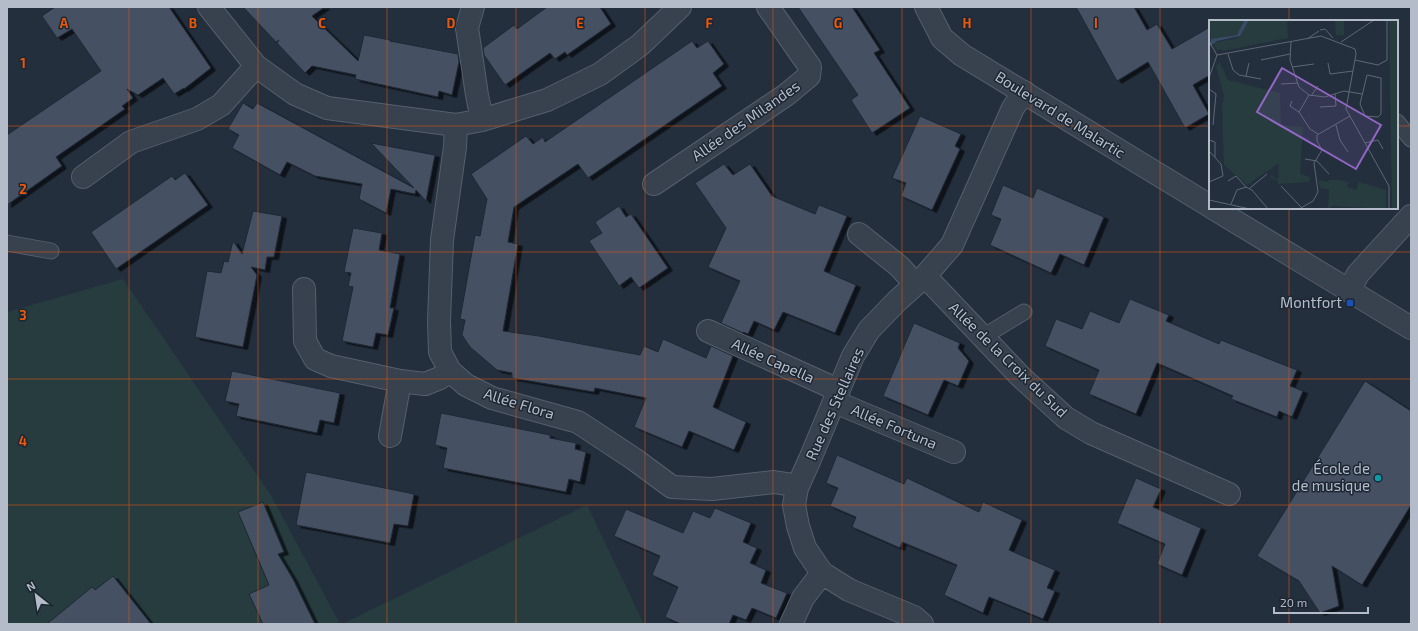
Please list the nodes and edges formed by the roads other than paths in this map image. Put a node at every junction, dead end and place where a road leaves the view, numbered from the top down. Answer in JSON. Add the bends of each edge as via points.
{"nodes":[{"id":1,"x":208,"y":7,"type":"edge"},
{"id":2,"x":473,"y":7,"type":"edge"},
{"id":3,"x":680,"y":7,"type":"edge"},
{"id":4,"x":768,"y":7,"type":"edge"},
{"id":5,"x":926,"y":7,"type":"edge"},
{"id":6,"x":256,"y":66,"type":"junction"},
{"id":7,"x":1024,"y":92,"type":"junction"},
{"id":8,"x":482,"y":120,"type":"junction"},
{"id":9,"x":1398,"y":123,"type":"edge"},
{"id":10,"x":456,"y":125,"type":"junction"},
{"id":11,"x":1411,"y":139,"type":"edge"},
{"id":12,"x":83,"y":177,"type":"dead end"},
{"id":13,"x":654,"y":184,"type":"dead end"},
{"id":14,"x":1209,"y":205,"type":"edge"},
{"id":15,"x":1215,"y":209,"type":"edge"},
{"id":16,"x":1411,"y":216,"type":"edge"},
{"id":17,"x":858,"y":234,"type":"dead end"},
{"id":18,"x":7,"y":243,"type":"edge"},
{"id":19,"x":51,"y":251,"type":"dead end"},
{"id":20,"x":920,"y":280,"type":"junction"},
{"id":21,"x":304,"y":289,"type":"dead end"},
{"id":22,"x":1349,"y":290,"type":"junction"},
{"id":23,"x":1024,"y":312,"type":"dead end"},
{"id":24,"x":1411,"y":328,"type":"edge"},
{"id":25,"x":708,"y":331,"type":"dead end"},
{"id":26,"x":985,"y":340,"type":"junction"},
{"id":27,"x":450,"y":371,"type":"junction"},
{"id":28,"x":400,"y":381,"type":"junction"},
{"id":29,"x":837,"y":396,"type":"junction"},
{"id":30,"x":390,"y":436,"type":"dead end"},
{"id":31,"x":954,"y":452,"type":"dead end"},
{"id":32,"x":797,"y":488,"type":"junction"},
{"id":33,"x":1229,"y":494,"type":"dead end"},
{"id":34,"x":822,"y":573,"type":"junction"},
{"id":35,"x":791,"y":624,"type":"edge"},
{"id":36,"x":922,"y":624,"type":"edge"}],
"edges":[{"from":1,"to":6,"type":"street"},
{"from":2,"to":8,"type":"street","via":[[467,28]]},
{"from":3,"to":8,"type":"street","via":[[640,45],[600,74],[547,100]]},
{"from":4,"to":13,"type":"street","name":"Allée des Milandes","via":[[810,67],[809,76],[786,95]]},
{"from":5,"to":7,"type":"street","name":"Boulevard de Malartic","via":[[942,38],[962,55]]},
{"from":6,"to":10,"type":"street","via":[[295,94],[327,108]]},
{"from":6,"to":12,"type":"street","via":[[220,105],[197,119],[131,142]]},
{"from":7,"to":14,"type":"street","name":"Boulevard de Malartic"},
{"from":7,"to":20,"type":"street","name":"Rue des Stellaires","via":[[1013,108],[952,245]]},
{"from":8,"to":10,"type":"street"},
{"from":9,"to":11,"type":"lane"},
{"from":10,"to":27,"type":"street","name":"Allée Flora","via":[[442,240],[438,321],[440,352]]},
{"from":15,"to":22,"type":"street"},
{"from":16,"to":22,"type":"street","via":[[1358,274]]},
{"from":17,"to":20,"type":"street","name":"Allée de la Croix du Sud"},
{"from":18,"to":19,"type":"lane"},
{"from":20,"to":26,"type":"street","name":"Allée de la Croix du Sud"},
{"from":20,"to":29,"type":"street","name":"Rue des Stellaires","via":[[869,330],[853,356]]},
{"from":21,"to":28,"type":"street","via":[[305,341],[315,359],[331,366]]},
{"from":22,"to":24,"type":"street"},
{"from":23,"to":26,"type":"lane","via":[[991,332]]},
{"from":25,"to":29,"type":"street","name":"Allée Capella"},
{"from":26,"to":33,"type":"street","name":"Allée de la Croix du Sud","via":[[1066,418],[1091,433]]},
{"from":27,"to":28,"type":"street","via":[[425,384]]},
{"from":27,"to":32,"type":"street","name":"Allée Flora","via":[[466,386],[492,398],[578,422],[672,487],[712,489],[774,482]]},
{"from":28,"to":30,"type":"street"},
{"from":29,"to":31,"type":"street","name":"Allée Fortuna"},
{"from":29,"to":32,"type":"street","name":"Rue des Stellaires"},
{"from":32,"to":34,"type":"street","name":"Rue des Stellaires","via":[[794,505],[798,526],[805,548]]},
{"from":34,"to":35,"type":"street","via":[[803,598]]},
{"from":34,"to":36,"type":"street","name":"Rue des Stellaires","via":[[849,590],[914,617]]}]}
